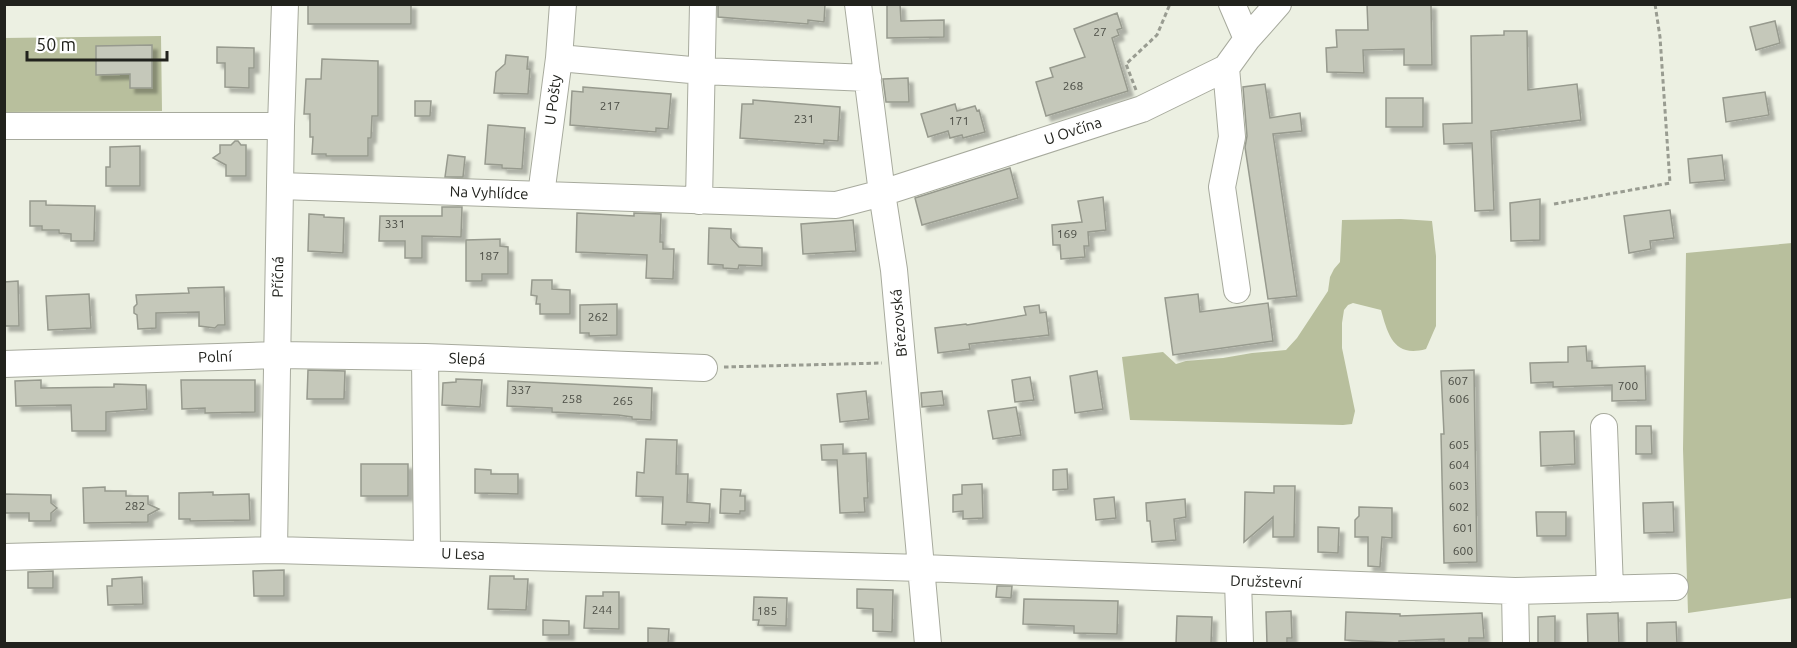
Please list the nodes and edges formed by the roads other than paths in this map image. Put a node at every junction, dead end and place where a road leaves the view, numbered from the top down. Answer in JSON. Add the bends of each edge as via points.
{"nodes":[{"id":1,"x":285,"y":4,"type":"edge"},
{"id":2,"x":563,"y":4,"type":"edge"},
{"id":3,"x":703,"y":4,"type":"edge"},
{"id":4,"x":858,"y":4,"type":"edge"},
{"id":5,"x":1232,"y":4,"type":"edge"},
{"id":6,"x":1278,"y":4,"type":"edge"},
{"id":7,"x":1247,"y":39,"type":"junction"},
{"id":8,"x":558,"y":58,"type":"junction"},
{"id":9,"x":1226,"y":68,"type":"junction"},
{"id":10,"x":702,"y":71,"type":"junction"},
{"id":11,"x":868,"y":78,"type":"junction"},
{"id":12,"x":4,"y":126,"type":"edge"},
{"id":13,"x":281,"y":126,"type":"junction"},
{"id":14,"x":280,"y":186,"type":"junction"},
{"id":15,"x":882,"y":193,"type":"junction"},
{"id":16,"x":541,"y":195,"type":"junction"},
{"id":17,"x":699,"y":201,"type":"junction"},
{"id":18,"x":1237,"y":290,"type":"dead end"},
{"id":19,"x":278,"y":355,"type":"junction"},
{"id":20,"x":425,"y":357,"type":"junction"},
{"id":21,"x":4,"y":364,"type":"edge"},
{"id":22,"x":704,"y":368,"type":"road end"},
{"id":23,"x":1604,"y":426,"type":"dead end"},
{"id":24,"x":274,"y":550,"type":"junction"},
{"id":25,"x":427,"y":553,"type":"junction"},
{"id":26,"x":4,"y":557,"type":"edge"},
{"id":27,"x":922,"y":568,"type":"junction"},
{"id":28,"x":1238,"y":581,"type":"junction"},
{"id":29,"x":1675,"y":587,"type":"dead end"},
{"id":30,"x":1610,"y":589,"type":"junction"},
{"id":31,"x":1515,"y":591,"type":"junction"},
{"id":32,"x":928,"y":644,"type":"edge"},
{"id":33,"x":1240,"y":644,"type":"edge"},
{"id":34,"x":1516,"y":644,"type":"edge"}],
"edges":[{"from":1,"to":13,"type":"street","name":"Příčná"},
{"from":2,"to":8,"type":"street","name":"U Pošty"},
{"from":3,"to":10,"type":"street"},
{"from":4,"to":11,"type":"street","name":"Březovská"},
{"from":5,"to":7,"type":"street"},
{"from":6,"to":7,"type":"street","name":"U Ovčína"},
{"from":7,"to":9,"type":"street","name":"U Ovčína"},
{"from":8,"to":10,"type":"street"},
{"from":8,"to":16,"type":"street","name":"U Pošty"},
{"from":9,"to":15,"type":"street","name":"U Ovčína","via":[[1142,109]]},
{"from":9,"to":18,"type":"street","via":[[1232,137],[1222,187]]},
{"from":10,"to":11,"type":"street"},
{"from":10,"to":17,"type":"street"},
{"from":11,"to":15,"type":"street","name":"Březovská"},
{"from":12,"to":13,"type":"street"},
{"from":13,"to":14,"type":"street","name":"Příčná"},
{"from":14,"to":16,"type":"street","name":"Na Vyhlídce"},
{"from":14,"to":19,"type":"street","name":"Příčná"},
{"from":15,"to":17,"type":"street","name":"Na Vyhlídce","via":[[836,205]]},
{"from":15,"to":27,"type":"street","name":"Březovská","via":[[894,270]]},
{"from":16,"to":17,"type":"street","name":"Na Vyhlídce"},
{"from":19,"to":20,"type":"street","name":"Polní"},
{"from":19,"to":21,"type":"street","name":"Polní"},
{"from":19,"to":24,"type":"street","name":"Příčná"},
{"from":20,"to":22,"type":"street","name":"Slepá"},
{"from":20,"to":25,"type":"street"},
{"from":23,"to":30,"type":"street"},
{"from":24,"to":25,"type":"street","name":"U Lesa"},
{"from":24,"to":26,"type":"street","name":"U Lesa"},
{"from":25,"to":27,"type":"street","name":"U Lesa"},
{"from":27,"to":28,"type":"street","name":"Družstevní"},
{"from":27,"to":32,"type":"street","name":"Březovská"},
{"from":28,"to":31,"type":"street","name":"Družstevní"},
{"from":28,"to":33,"type":"street"},
{"from":29,"to":30,"type":"street","name":"Družstevní"},
{"from":30,"to":31,"type":"street","name":"Družstevní"},
{"from":31,"to":34,"type":"street"}]}
